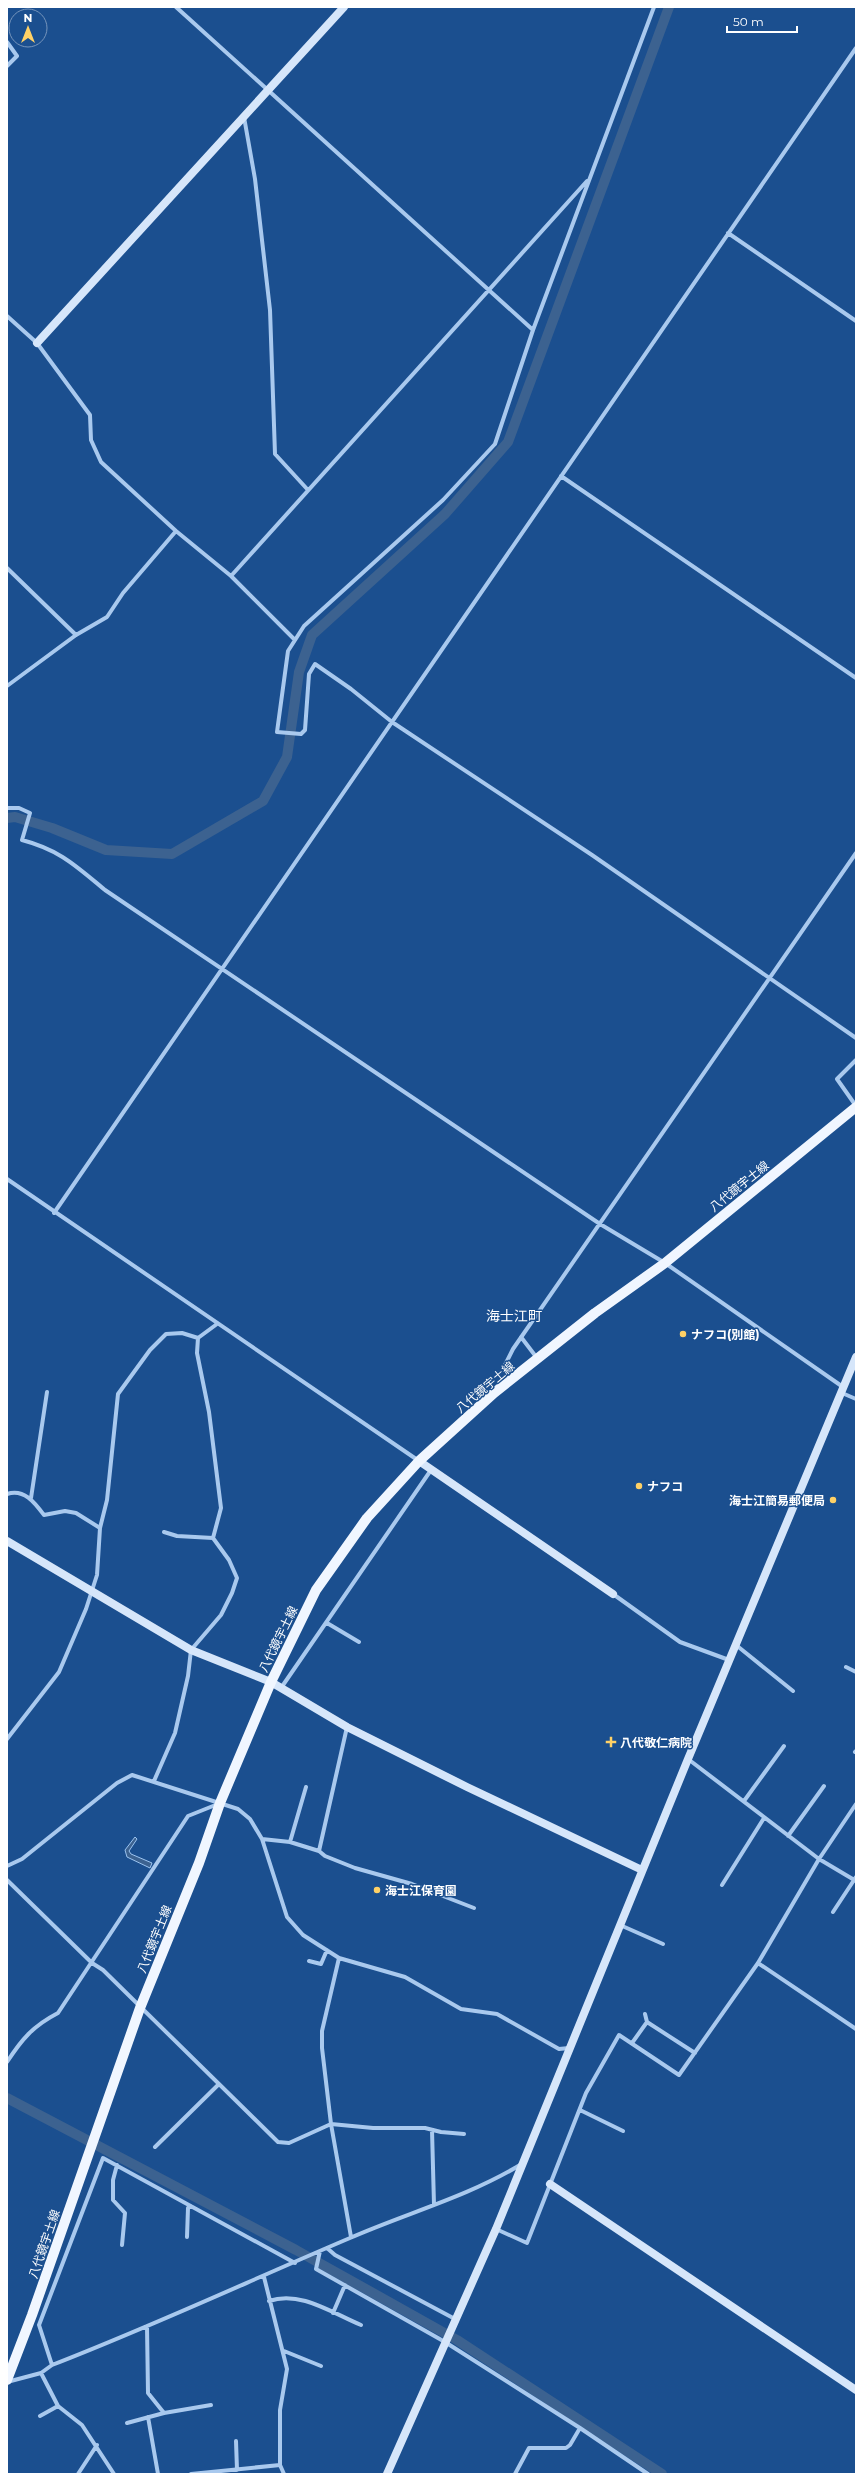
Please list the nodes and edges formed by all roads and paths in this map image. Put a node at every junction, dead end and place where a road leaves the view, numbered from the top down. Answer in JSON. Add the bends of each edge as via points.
{"nodes":[{"id":1,"x":176,"y":7,"type":"edge"},
{"id":2,"x":344,"y":7,"type":"edge"},
{"id":3,"x":654,"y":7,"type":"edge"},
{"id":4,"x":7,"y":42,"type":"edge"},
{"id":5,"x":856,"y":48,"type":"edge"},
{"id":6,"x":7,"y":66,"type":"edge"},
{"id":7,"x":268,"y":90,"type":"junction"},
{"id":8,"x":244,"y":116,"type":"junction"},
{"id":9,"x":588,"y":179,"type":"junction"},
{"id":10,"x":728,"y":233,"type":"junction"},
{"id":11,"x":488,"y":290,"type":"junction"},
{"id":12,"x":7,"y":316,"type":"edge"},
{"id":13,"x":856,"y":321,"type":"edge"},
{"id":14,"x":533,"y":330,"type":"junction"},
{"id":15,"x":37,"y":343,"type":"junction"},
{"id":16,"x":561,"y":476,"type":"junction"},
{"id":17,"x":308,"y":490,"type":"junction"},
{"id":18,"x":176,"y":531,"type":"junction"},
{"id":19,"x":7,"y":568,"type":"edge"},
{"id":20,"x":231,"y":576,"type":"junction"},
{"id":21,"x":76,"y":635,"type":"junction"},
{"id":22,"x":295,"y":640,"type":"junction"},
{"id":23,"x":856,"y":678,"type":"edge"},
{"id":24,"x":7,"y":686,"type":"edge"},
{"id":25,"x":392,"y":722,"type":"junction"},
{"id":26,"x":7,"y":808,"type":"edge"},
{"id":27,"x":856,"y":853,"type":"edge"},
{"id":28,"x":222,"y":968,"type":"junction"},
{"id":29,"x":770,"y":978,"type":"junction"},
{"id":30,"x":856,"y":1038,"type":"edge"},
{"id":31,"x":856,"y":1060,"type":"edge"},
{"id":32,"x":856,"y":1107,"type":"edge"},
{"id":33,"x":7,"y":1179,"type":"edge"},
{"id":34,"x":54,"y":1212,"type":"junction"},
{"id":35,"x":600,"y":1224,"type":"junction"},
{"id":36,"x":665,"y":1263,"type":"junction"},
{"id":37,"x":217,"y":1324,"type":"junction"},
{"id":38,"x":521,"y":1337,"type":"junction"},
{"id":39,"x":198,"y":1338,"type":"junction"},
{"id":40,"x":856,"y":1357,"type":"edge"},
{"id":41,"x":538,"y":1360,"type":"junction"},
{"id":42,"x":504,"y":1367,"type":"dead end"},
{"id":43,"x":842,"y":1390,"type":"junction"},
{"id":44,"x":47,"y":1392,"type":"dead end"},
{"id":45,"x":856,"y":1398,"type":"edge"},
{"id":46,"x":419,"y":1461,"type":"junction"},
{"id":47,"x":431,"y":1470,"type":"junction"},
{"id":48,"x":7,"y":1494,"type":"edge"},
{"id":49,"x":30,"y":1498,"type":"junction"},
{"id":50,"x":100,"y":1528,"type":"junction"},
{"id":51,"x":164,"y":1532,"type":"dead end"},
{"id":52,"x":213,"y":1538,"type":"junction"},
{"id":53,"x":7,"y":1541,"type":"edge"},
{"id":54,"x":91,"y":1590,"type":"junction"},
{"id":55,"x":614,"y":1594,"type":"joint"},
{"id":56,"x":327,"y":1623,"type":"junction"},
{"id":57,"x":359,"y":1642,"type":"dead end"},
{"id":58,"x":736,"y":1644,"type":"junction"},
{"id":59,"x":191,"y":1650,"type":"junction"},
{"id":60,"x":729,"y":1660,"type":"junction"},
{"id":61,"x":846,"y":1667,"type":"dead end"},
{"id":62,"x":856,"y":1672,"type":"edge"},
{"id":63,"x":271,"y":1682,"type":"junction"},
{"id":64,"x":281,"y":1688,"type":"junction"},
{"id":65,"x":793,"y":1691,"type":"dead end"},
{"id":66,"x":347,"y":1727,"type":"junction"},
{"id":67,"x":7,"y":1739,"type":"edge"},
{"id":68,"x":784,"y":1746,"type":"dead end"},
{"id":69,"x":688,"y":1759,"type":"junction"},
{"id":70,"x":154,"y":1781,"type":"junction"},
{"id":71,"x":824,"y":1786,"type":"dead end"},
{"id":72,"x":306,"y":1787,"type":"dead end"},
{"id":73,"x":744,"y":1801,"type":"junction"},
{"id":74,"x":220,"y":1803,"type":"junction"},
{"id":75,"x":856,"y":1804,"type":"edge"},
{"id":76,"x":764,"y":1818,"type":"junction"},
{"id":77,"x":788,"y":1836,"type":"junction"},
{"id":78,"x":262,"y":1839,"type":"junction"},
{"id":79,"x":290,"y":1842,"type":"junction"},
{"id":80,"x":319,"y":1852,"type":"junction"},
{"id":81,"x":819,"y":1859,"type":"junction"},
{"id":82,"x":7,"y":1866,"type":"edge"},
{"id":83,"x":642,"y":1870,"type":"junction"},
{"id":84,"x":855,"y":1879,"type":"edge"},
{"id":85,"x":7,"y":1880,"type":"edge"},
{"id":86,"x":722,"y":1885,"type":"dead end"},
{"id":87,"x":474,"y":1908,"type":"dead end"},
{"id":88,"x":833,"y":1912,"type":"dead end"},
{"id":89,"x":620,"y":1926,"type":"junction"},
{"id":90,"x":662,"y":1944,"type":"dead end"},
{"id":91,"x":327,"y":1950,"type":"junction"},
{"id":92,"x":339,"y":1958,"type":"junction"},
{"id":93,"x":309,"y":1961,"type":"dead end"},
{"id":94,"x":92,"y":1963,"type":"junction"},
{"id":95,"x":758,"y":1963,"type":"junction"},
{"id":96,"x":140,"y":2008,"type":"junction"},
{"id":97,"x":645,"y":2014,"type":"dead end"},
{"id":98,"x":647,"y":2022,"type":"junction"},
{"id":99,"x":856,"y":2029,"type":"edge"},
{"id":100,"x":632,"y":2044,"type":"junction"},
{"id":101,"x":570,"y":2048,"type":"junction"},
{"id":102,"x":694,"y":2053,"type":"junction"},
{"id":103,"x":7,"y":2062,"type":"edge"},
{"id":104,"x":219,"y":2084,"type":"junction"},
{"id":105,"x":580,"y":2110,"type":"junction"},
{"id":106,"x":331,"y":2124,"type":"junction"},
{"id":107,"x":432,"y":2130,"type":"junction"},
{"id":108,"x":623,"y":2131,"type":"dead end"},
{"id":109,"x":464,"y":2134,"type":"dead end"},
{"id":110,"x":155,"y":2148,"type":"dead end"},
{"id":111,"x":117,"y":2165,"type":"junction"},
{"id":112,"x":520,"y":2165,"type":"junction"},
{"id":113,"x":550,"y":2184,"type":"junction"},
{"id":114,"x":434,"y":2205,"type":"junction"},
{"id":115,"x":191,"y":2206,"type":"junction"},
{"id":116,"x":496,"y":2229,"type":"junction"},
{"id":117,"x":187,"y":2237,"type":"dead end"},
{"id":118,"x":351,"y":2237,"type":"junction"},
{"id":119,"x":122,"y":2246,"type":"dead end"},
{"id":120,"x":327,"y":2248,"type":"junction"},
{"id":121,"x":320,"y":2252,"type":"junction"},
{"id":122,"x":296,"y":2263,"type":"junction"},
{"id":123,"x":264,"y":2277,"type":"junction"},
{"id":124,"x":345,"y":2284,"type":"junction"},
{"id":125,"x":269,"y":2301,"type":"junction"},
{"id":126,"x":34,"y":2309,"type":"junction"},
{"id":127,"x":333,"y":2313,"type":"junction"},
{"id":128,"x":45,"y":2314,"type":"junction"},
{"id":129,"x":454,"y":2321,"type":"junction"},
{"id":130,"x":361,"y":2325,"type":"dead end"},
{"id":131,"x":147,"y":2326,"type":"junction"},
{"id":132,"x":446,"y":2339,"type":"junction"},
{"id":133,"x":284,"y":2351,"type":"junction"},
{"id":134,"x":52,"y":2365,"type":"junction"},
{"id":135,"x":322,"y":2366,"type":"dead end"},
{"id":136,"x":41,"y":2373,"type":"junction"},
{"id":137,"x":7,"y":2381,"type":"edge"},
{"id":138,"x":856,"y":2390,"type":"edge"},
{"id":139,"x":211,"y":2405,"type":"dead end"},
{"id":140,"x":58,"y":2406,"type":"junction"},
{"id":141,"x":164,"y":2413,"type":"junction"},
{"id":142,"x":40,"y":2416,"type":"dead end"},
{"id":143,"x":148,"y":2417,"type":"junction"},
{"id":144,"x":127,"y":2424,"type":"dead end"},
{"id":145,"x":580,"y":2428,"type":"junction"},
{"id":146,"x":236,"y":2441,"type":"dead end"},
{"id":147,"x":97,"y":2445,"type":"junction"},
{"id":148,"x":280,"y":2464,"type":"junction"},
{"id":149,"x":237,"y":2470,"type":"junction"},
{"id":150,"x":78,"y":2474,"type":"edge"},
{"id":151,"x":114,"y":2474,"type":"edge"},
{"id":152,"x":158,"y":2474,"type":"edge"},
{"id":153,"x":191,"y":2474,"type":"edge"},
{"id":154,"x":284,"y":2474,"type":"edge"},
{"id":155,"x":387,"y":2474,"type":"edge"},
{"id":156,"x":516,"y":2474,"type":"edge"},
{"id":157,"x":648,"y":2474,"type":"edge"}],
"edges":[{"from":1,"to":7,"type":"street"},
{"from":2,"to":7,"type":"street"},
{"from":3,"to":9,"type":"street"},
{"from":4,"to":6,"type":"street","via":[[17,56]]},
{"from":5,"to":10,"type":"street"},
{"from":7,"to":8,"type":"street"},
{"from":7,"to":11,"type":"street"},
{"from":8,"to":15,"type":"street"},
{"from":8,"to":17,"type":"street","via":[[255,179],[270,310],[275,454]]},
{"from":9,"to":11,"type":"street"},
{"from":9,"to":14,"type":"street"},
{"from":10,"to":13,"type":"street"},
{"from":10,"to":16,"type":"street"},
{"from":11,"to":14,"type":"street"},
{"from":11,"to":17,"type":"street"},
{"from":12,"to":15,"type":"street"},
{"from":14,"to":22,"type":"street","via":[[495,444],[443,500],[323,606]]},
{"from":15,"to":18,"type":"street","via":[[90,415],[91,440],[101,462]]},
{"from":16,"to":23,"type":"street"},
{"from":16,"to":25,"type":"street"},
{"from":17,"to":20,"type":"street"},
{"from":18,"to":20,"type":"street"},
{"from":18,"to":21,"type":"street","via":[[123,593],[107,617]]},
{"from":19,"to":21,"type":"street"},
{"from":20,"to":22,"type":"street"},
{"from":21,"to":24,"type":"street"},
{"from":22,"to":25,"type":"street","via":[[288,651],[277,732],[301,734],[304,730],[308,674],[315,664]]},
{"from":25,"to":28,"type":"street"},
{"from":25,"to":29,"type":"street","via":[[592,855]]},
{"from":26,"to":28,"type":"street","via":[[19,808],[30,814],[22,840],[47,847],[62,855],[105,890]]},
{"from":27,"to":29,"type":"street"},
{"from":28,"to":34,"type":"street"},
{"from":28,"to":35,"type":"street"},
{"from":29,"to":30,"type":"street"},
{"from":29,"to":35,"type":"street"},
{"from":31,"to":32,"type":"street","via":[[837,1079]]},
{"from":32,"to":36,"type":"main road","name":"八代鏡宇土線"},
{"from":33,"to":34,"type":"street"},
{"from":34,"to":37,"type":"street"},
{"from":35,"to":36,"type":"street"},
{"from":35,"to":38,"type":"street"},
{"from":36,"to":41,"type":"main road","name":"八代鏡宇土線","via":[[596,1313]]},
{"from":36,"to":43,"type":"street"},
{"from":37,"to":39,"type":"street"},
{"from":37,"to":46,"type":"street"},
{"from":38,"to":41,"type":"street"},
{"from":38,"to":42,"type":"street"},
{"from":39,"to":50,"type":"street","via":[[182,1333],[166,1334],[150,1350],[118,1394],[107,1500]]},
{"from":39,"to":52,"type":"street","via":[[197,1353],[209,1412],[221,1508]]},
{"from":40,"to":43,"type":"street"},
{"from":41,"to":46,"type":"main road","name":"八代鏡宇土線","via":[[494,1393]]},
{"from":43,"to":45,"type":"street"},
{"from":43,"to":58,"type":"street"},
{"from":44,"to":49,"type":"street"},
{"from":46,"to":47,"type":"street"},
{"from":46,"to":63,"type":"main road","name":"八代鏡宇土線","via":[[367,1518],[316,1590]]},
{"from":47,"to":55,"type":"street"},
{"from":47,"to":56,"type":"street"},
{"from":48,"to":49,"type":"street"},
{"from":49,"to":50,"type":"street","via":[[44,1515],[65,1511],[76,1513]]},
{"from":50,"to":54,"type":"street","via":[[97,1574]]},
{"from":51,"to":52,"type":"street","via":[[177,1536]]},
{"from":52,"to":59,"type":"street","via":[[229,1560],[237,1578],[221,1615]]},
{"from":53,"to":54,"type":"street"},
{"from":54,"to":59,"type":"street"},
{"from":54,"to":67,"type":"street","via":[[86,1609],[59,1672]]},
{"from":55,"to":60,"type":"street","via":[[680,1642]]},
{"from":56,"to":57,"type":"street"},
{"from":56,"to":64,"type":"street"},
{"from":58,"to":60,"type":"street"},
{"from":58,"to":65,"type":"street"},
{"from":59,"to":63,"type":"street"},
{"from":59,"to":70,"type":"street","via":[[176,1733]]},
{"from":60,"to":69,"type":"street"},
{"from":61,"to":62,"type":"street"},
{"from":63,"to":64,"type":"street"},
{"from":63,"to":74,"type":"main road","name":"八代鏡宇土線"},
{"from":64,"to":66,"type":"street"},
{"from":66,"to":80,"type":"street"},
{"from":66,"to":83,"type":"street"},
{"from":68,"to":73,"type":"street"},
{"from":69,"to":73,"type":"street"},
{"from":69,"to":83,"type":"street"},
{"from":70,"to":74,"type":"street"},
{"from":70,"to":82,"type":"street","via":[[132,1774],[117,1783],[22,1859]]},
{"from":71,"to":77,"type":"street"},
{"from":72,"to":79,"type":"street"},
{"from":73,"to":76,"type":"street"},
{"from":74,"to":78,"type":"street","via":[[238,1809],[250,1819]]},
{"from":74,"to":94,"type":"street","via":[[188,1816]]},
{"from":74,"to":96,"type":"main road","name":"八代鏡宇土線","via":[[199,1863]]},
{"from":75,"to":81,"type":"street"},
{"from":76,"to":77,"type":"street"},
{"from":76,"to":86,"type":"street"},
{"from":77,"to":81,"type":"street"},
{"from":78,"to":79,"type":"street"},
{"from":78,"to":91,"type":"street","via":[[287,1917],[303,1935]]},
{"from":79,"to":80,"type":"street"},
{"from":80,"to":87,"type":"street","via":[[356,1868],[412,1884]]},
{"from":81,"to":84,"type":"street"},
{"from":81,"to":95,"type":"street"},
{"from":83,"to":89,"type":"street"},
{"from":84,"to":88,"type":"street"},
{"from":85,"to":94,"type":"street"},
{"from":89,"to":90,"type":"street"},
{"from":89,"to":101,"type":"street"},
{"from":91,"to":92,"type":"street"},
{"from":91,"to":93,"type":"street","via":[[321,1964]]},
{"from":92,"to":101,"type":"street","via":[[405,1976],[461,2010],[497,2014],[559,2049]]},
{"from":92,"to":106,"type":"street","via":[[322,2031]]},
{"from":94,"to":96,"type":"street","via":[[103,1970]]},
{"from":94,"to":103,"type":"street","via":[[58,2013],[39,2023],[20,2042]]},
{"from":95,"to":99,"type":"street"},
{"from":95,"to":102,"type":"street"},
{"from":96,"to":104,"type":"street"},
{"from":96,"to":126,"type":"main road","name":"八代鏡宇土線"},
{"from":97,"to":98,"type":"street"},
{"from":98,"to":100,"type":"street"},
{"from":98,"to":102,"type":"street"},
{"from":100,"to":102,"type":"street","via":[[679,2076]]},
{"from":100,"to":105,"type":"street","via":[[618,2035],[586,2093]]},
{"from":101,"to":112,"type":"street"},
{"from":104,"to":106,"type":"street","via":[[278,2142],[289,2143]]},
{"from":104,"to":110,"type":"street"},
{"from":105,"to":108,"type":"street"},
{"from":105,"to":113,"type":"street"},
{"from":106,"to":107,"type":"street"},
{"from":106,"to":118,"type":"street"},
{"from":107,"to":109,"type":"street"},
{"from":107,"to":114,"type":"street"},
{"from":111,"to":115,"type":"street"},
{"from":111,"to":119,"type":"street","via":[[113,2180],[113,2200],[125,2213]]},
{"from":111,"to":128,"type":"street","via":[[103,2158]]},
{"from":112,"to":114,"type":"street","via":[[491,2183]]},
{"from":112,"to":116,"type":"street"},
{"from":113,"to":116,"type":"street","via":[[527,2243]]},
{"from":113,"to":138,"type":"street"},
{"from":114,"to":118,"type":"street"},
{"from":115,"to":117,"type":"street","via":[[188,2208]]},
{"from":115,"to":122,"type":"street"},
{"from":116,"to":129,"type":"street"},
{"from":118,"to":120,"type":"street"},
{"from":120,"to":121,"type":"street"},
{"from":120,"to":129,"type":"street"},
{"from":121,"to":122,"type":"street"},
{"from":121,"to":124,"type":"street","via":[[316,2269]]},
{"from":122,"to":123,"type":"street"},
{"from":123,"to":125,"type":"street"},
{"from":123,"to":131,"type":"street"},
{"from":124,"to":127,"type":"street"},
{"from":124,"to":132,"type":"street"},
{"from":125,"to":127,"type":"street","via":[[281,2296],[297,2297]]},
{"from":125,"to":133,"type":"street"},
{"from":126,"to":128,"type":"street"},
{"from":126,"to":137,"type":"main road","name":"八代鏡宇土線"},
{"from":127,"to":130,"type":"street"},
{"from":128,"to":134,"type":"street","via":[[39,2325]]},
{"from":129,"to":132,"type":"street"},
{"from":131,"to":134,"type":"street"},
{"from":131,"to":141,"type":"street","via":[[148,2393]]},
{"from":132,"to":145,"type":"street"},
{"from":132,"to":155,"type":"street"},
{"from":133,"to":135,"type":"street"},
{"from":133,"to":148,"type":"street","via":[[287,2369],[280,2410]]},
{"from":134,"to":136,"type":"street"},
{"from":136,"to":137,"type":"street"},
{"from":136,"to":140,"type":"street"},
{"from":139,"to":141,"type":"street"},
{"from":140,"to":142,"type":"street"},
{"from":140,"to":147,"type":"street","via":[[82,2425]]},
{"from":141,"to":143,"type":"street"},
{"from":143,"to":144,"type":"street"},
{"from":143,"to":152,"type":"street"},
{"from":145,"to":156,"type":"street","via":[[566,2448],[529,2448]]},
{"from":145,"to":157,"type":"street"},
{"from":146,"to":149,"type":"street"},
{"from":147,"to":150,"type":"street"},
{"from":147,"to":151,"type":"street"},
{"from":148,"to":149,"type":"street"},
{"from":148,"to":154,"type":"street"},
{"from":149,"to":153,"type":"street"}]}
